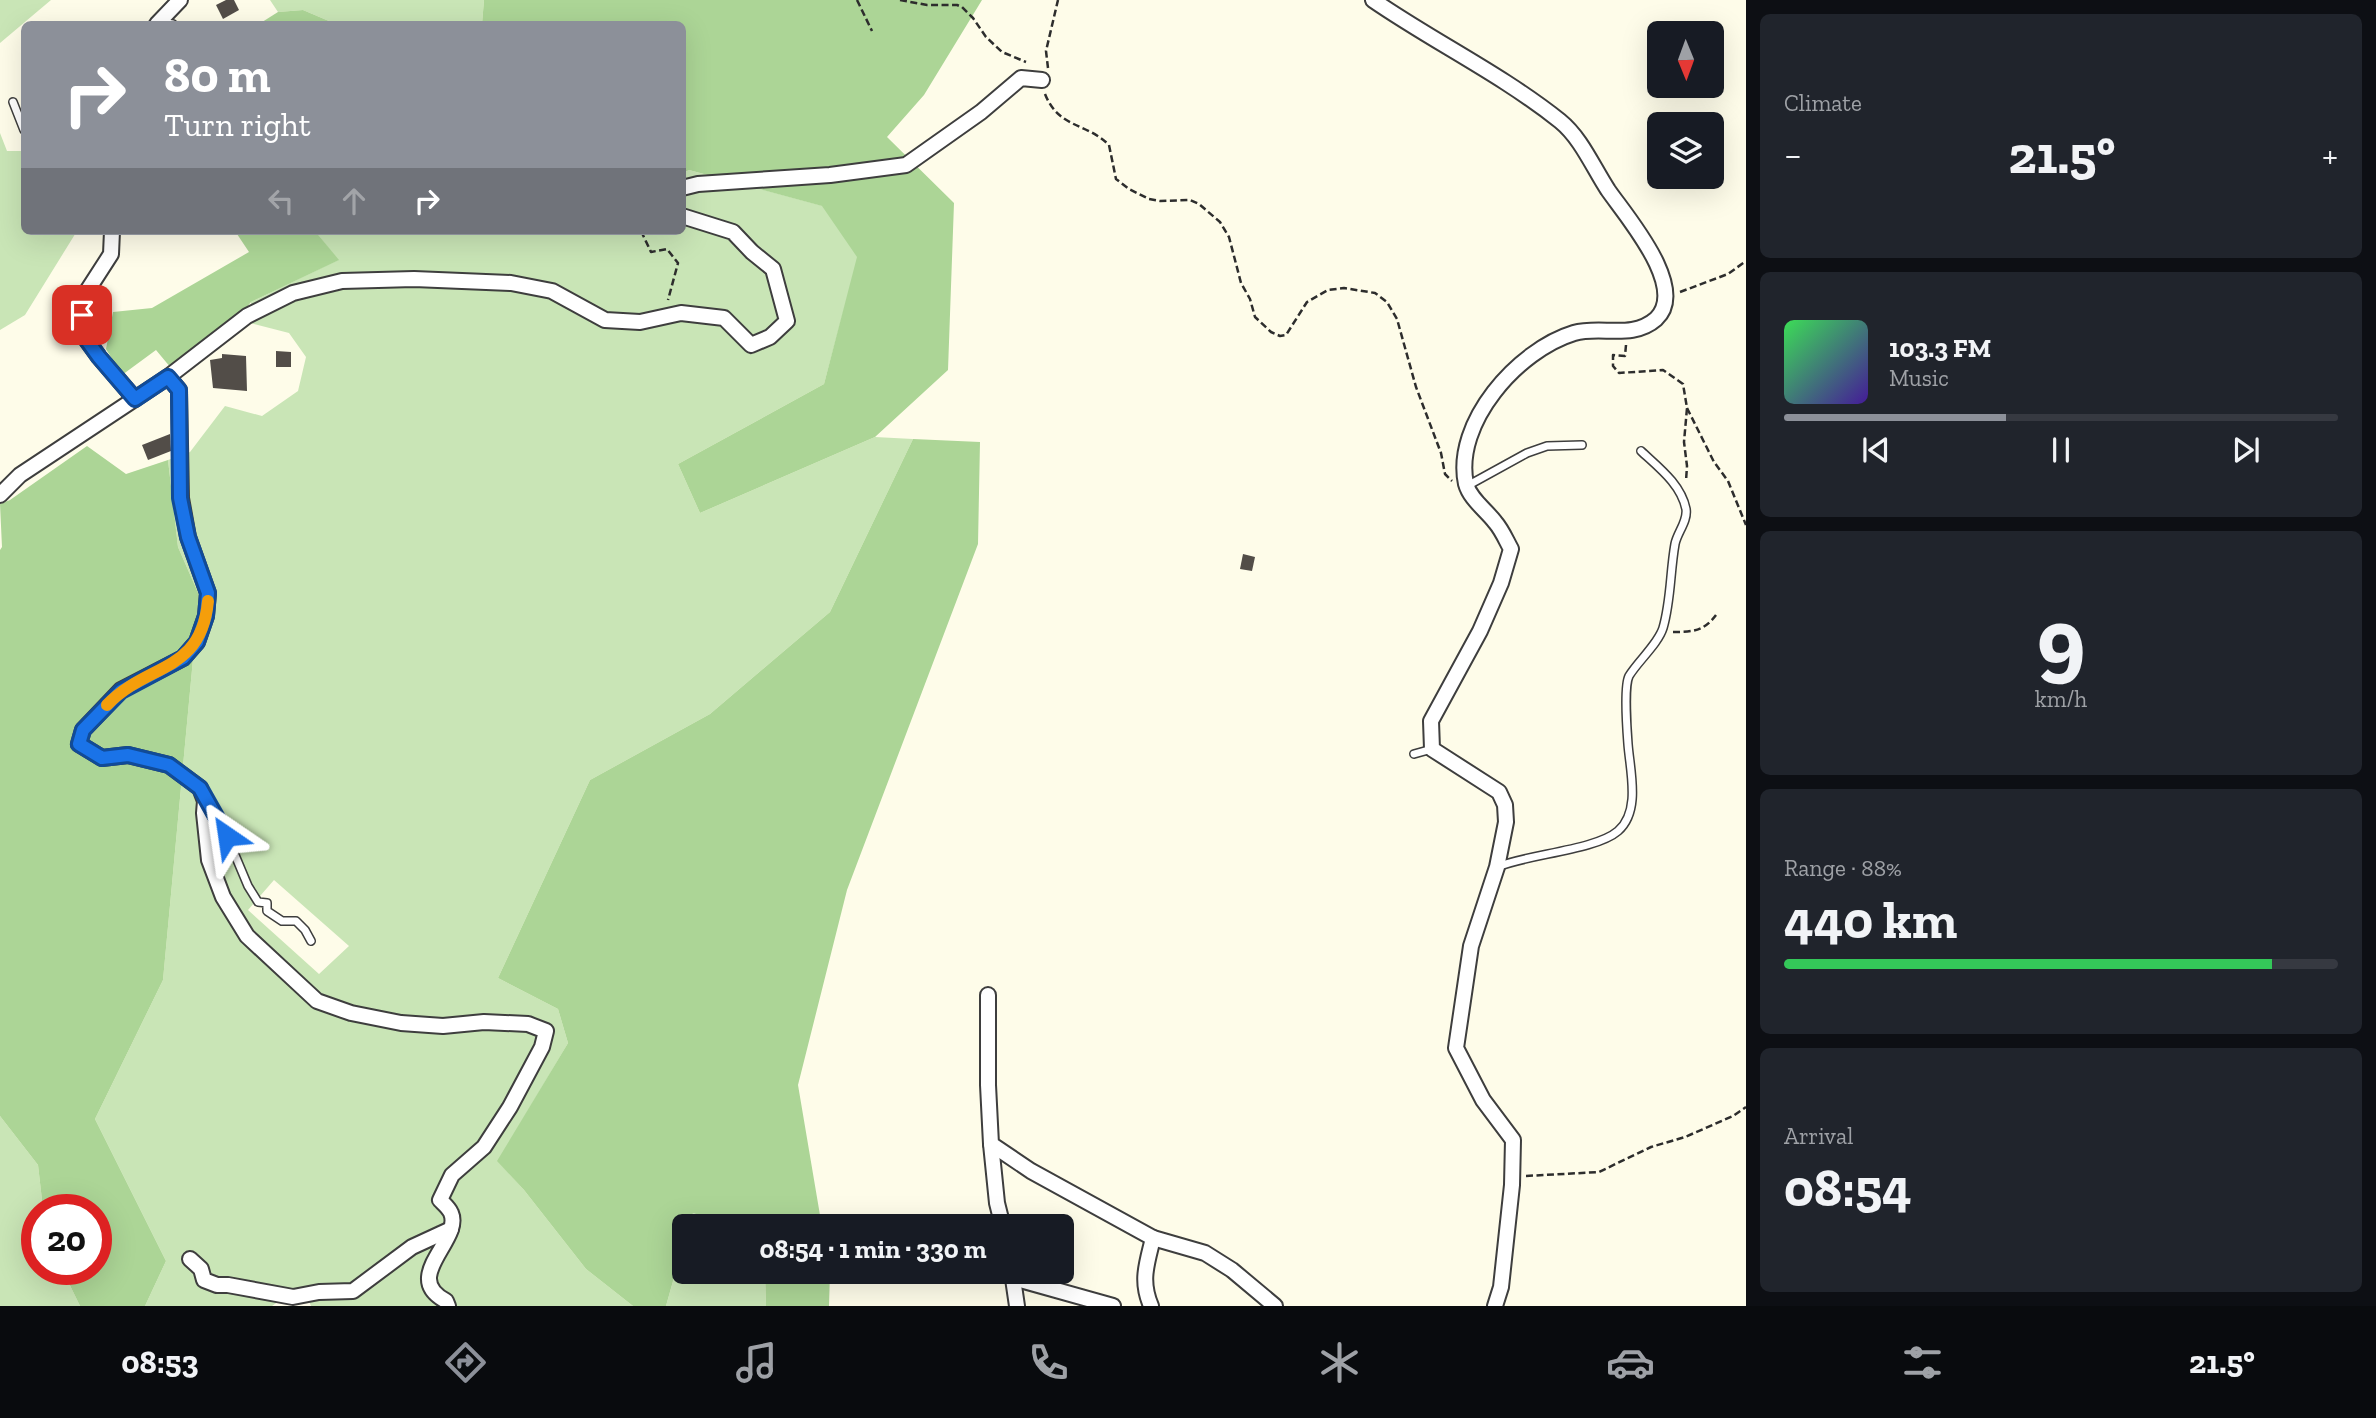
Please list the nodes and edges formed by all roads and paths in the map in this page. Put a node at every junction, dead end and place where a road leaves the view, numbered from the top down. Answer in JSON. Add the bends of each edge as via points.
{"nodes":[{"id":1,"x":180,"y":0,"type":"edge"},
{"id":2,"x":857,"y":0,"type":"edge"},
{"id":3,"x":900,"y":0,"type":"edge"},
{"id":4,"x":1058,"y":0,"type":"edge"},
{"id":5,"x":1373,"y":0,"type":"edge"},
{"id":6,"x":165,"y":21,"type":"edge"},
{"id":7,"x":872,"y":32,"type":"dead end"},
{"id":8,"x":1042,"y":80,"type":"junction"},
{"id":9,"x":13,"y":102,"type":"dead end"},
{"id":10,"x":21,"y":122,"type":"edge"},
{"id":11,"x":686,"y":187,"type":"edge"},
{"id":12,"x":686,"y":217,"type":"edge"},
{"id":13,"x":112,"y":235,"type":"edge"},
{"id":14,"x":643,"y":235,"type":"edge"},
{"id":15,"x":1746,"y":261,"type":"edge"},
{"id":16,"x":1673,"y":295,"type":"dead end"},
{"id":17,"x":668,"y":315,"type":"junction"},
{"id":18,"x":1623,"y":332,"type":"junction"},
{"id":19,"x":168,"y":377,"type":"junction"},
{"id":20,"x":135,"y":399,"type":"junction"},
{"id":21,"x":1687,"y":408,"type":"junction"},
{"id":22,"x":1583,"y":445,"type":"dead end"},
{"id":23,"x":1641,"y":451,"type":"dead end"},
{"id":24,"x":1466,"y":486,"type":"junction"},
{"id":25,"x":1678,"y":489,"type":"junction"},
{"id":26,"x":0,"y":495,"type":"edge"},
{"id":27,"x":1746,"y":525,"type":"edge"},
{"id":28,"x":1716,"y":615,"type":"dead end"},
{"id":29,"x":1662,"y":631,"type":"junction"},
{"id":30,"x":1432,"y":749,"type":"junction"},
{"id":31,"x":1414,"y":754,"type":"dead end"},
{"id":32,"x":205,"y":801,"type":"junction"},
{"id":33,"x":1497,"y":867,"type":"junction"},
{"id":34,"x":311,"y":940,"type":"dead end"},
{"id":35,"x":988,"y":995,"type":"dead end"},
{"id":36,"x":1746,"y":1107,"type":"edge"},
{"id":37,"x":991,"y":1144,"type":"junction"},
{"id":38,"x":1513,"y":1185,"type":"junction"},
{"id":39,"x":1000,"y":1214,"type":"edge"},
{"id":40,"x":452,"y":1229,"type":"junction"},
{"id":41,"x":1153,"y":1238,"type":"junction"},
{"id":42,"x":190,"y":1259,"type":"dead end"},
{"id":43,"x":1013,"y":1284,"type":"edge"},
{"id":44,"x":1041,"y":1284,"type":"edge"},
{"id":45,"x":448,"y":1306,"type":"edge"},
{"id":46,"x":1017,"y":1306,"type":"edge"},
{"id":47,"x":1113,"y":1306,"type":"edge"},
{"id":48,"x":1151,"y":1306,"type":"edge"},
{"id":49,"x":1275,"y":1306,"type":"edge"},
{"id":50,"x":1495,"y":1306,"type":"edge"}],
"edges":[{"from":1,"to":6,"type":"street"},
{"from":2,"to":7,"type":"path"},
{"from":3,"to":8,"type":"path","via":[[962,7],[1002,52],[1018,57]]},
{"from":4,"to":8,"type":"path","via":[[1046,51],[1048,71]]},
{"from":5,"to":18,"type":"street","via":[[1506,82],[1562,123],[1576,139],[1648,244],[1666,291],[1658,317]]},
{"from":8,"to":11,"type":"street","via":[[1021,78],[906,165]]},
{"from":8,"to":24,"type":"path","via":[[1057,114],[1109,145],[1116,180],[1149,199],[1190,200],[1220,222],[1255,317],[1271,332],[1286,335],[1307,302],[1328,290],[1376,293],[1387,302],[1397,319],[1445,474]]},
{"from":9,"to":10,"type":"lane"},
{"from":12,"to":17,"type":"street","via":[[733,232],[773,269],[788,321],[770,337],[751,345],[724,317]]},
{"from":13,"to":20,"type":"street","via":[[111,254],[82,299],[81,332]]},
{"from":14,"to":17,"type":"path","via":[[651,252],[667,249],[678,263],[668,293]]},
{"from":15,"to":16,"type":"path","via":[[1728,274]]},
{"from":17,"to":19,"type":"street","via":[[640,321],[605,320],[552,291],[511,283],[342,281],[293,293],[247,316]]},
{"from":18,"to":21,"type":"path","via":[[1625,356],[1613,355],[1613,366],[1619,373],[1663,370],[1683,384]]},
{"from":18,"to":24,"type":"street","via":[[1578,332],[1532,353],[1479,412],[1465,451]]},
{"from":19,"to":20,"type":"street"},
{"from":19,"to":32,"type":"street","via":[[179,390],[180,498],[208,593],[206,616],[197,642],[183,658],[121,691],[83,730],[79,744],[102,758],[128,755],[169,765],[200,788]]},
{"from":20,"to":26,"type":"street","via":[[20,475]]},
{"from":21,"to":25,"type":"path","via":[[1687,481]]},
{"from":21,"to":27,"type":"path","via":[[1728,481]]},
{"from":22,"to":24,"type":"lane","via":[[1547,446],[1527,453]]},
{"from":23,"to":25,"type":"lane"},
{"from":24,"to":30,"type":"street","via":[[1511,549],[1480,632],[1431,721]]},
{"from":25,"to":29,"type":"lane","via":[[1685,518],[1675,541]]},
{"from":28,"to":29,"type":"path","via":[[1698,631]]},
{"from":29,"to":33,"type":"lane","via":[[1628,678],[1633,798],[1620,830],[1602,841]]},
{"from":30,"to":31,"type":"lane"},
{"from":30,"to":33,"type":"street","via":[[1499,792],[1506,822]]},
{"from":32,"to":34,"type":"lane","via":[[258,902],[267,904],[267,911],[282,922],[296,921]]},
{"from":32,"to":40,"type":"street","via":[[209,860],[223,897],[247,936],[317,1001],[401,1023],[528,1024],[546,1031],[528,1075],[491,1137],[452,1175],[440,1200],[451,1211]]},
{"from":33,"to":38,"type":"street","via":[[1471,946],[1456,1048],[1483,1100],[1513,1140]]},
{"from":35,"to":37,"type":"street"},
{"from":36,"to":38,"type":"path","via":[[1599,1172],[1528,1175]]},
{"from":37,"to":39,"type":"street"},
{"from":37,"to":41,"type":"street"},
{"from":38,"to":50,"type":"street"},
{"from":40,"to":42,"type":"street","via":[[412,1247],[353,1291],[293,1297],[217,1285],[204,1280],[201,1269]]},
{"from":40,"to":45,"type":"street","via":[[432,1262],[429,1282]]},
{"from":41,"to":48,"type":"street","via":[[1144,1278]]},
{"from":41,"to":49,"type":"street","via":[[1205,1253]]},
{"from":43,"to":46,"type":"street"},
{"from":44,"to":47,"type":"street"}]}
